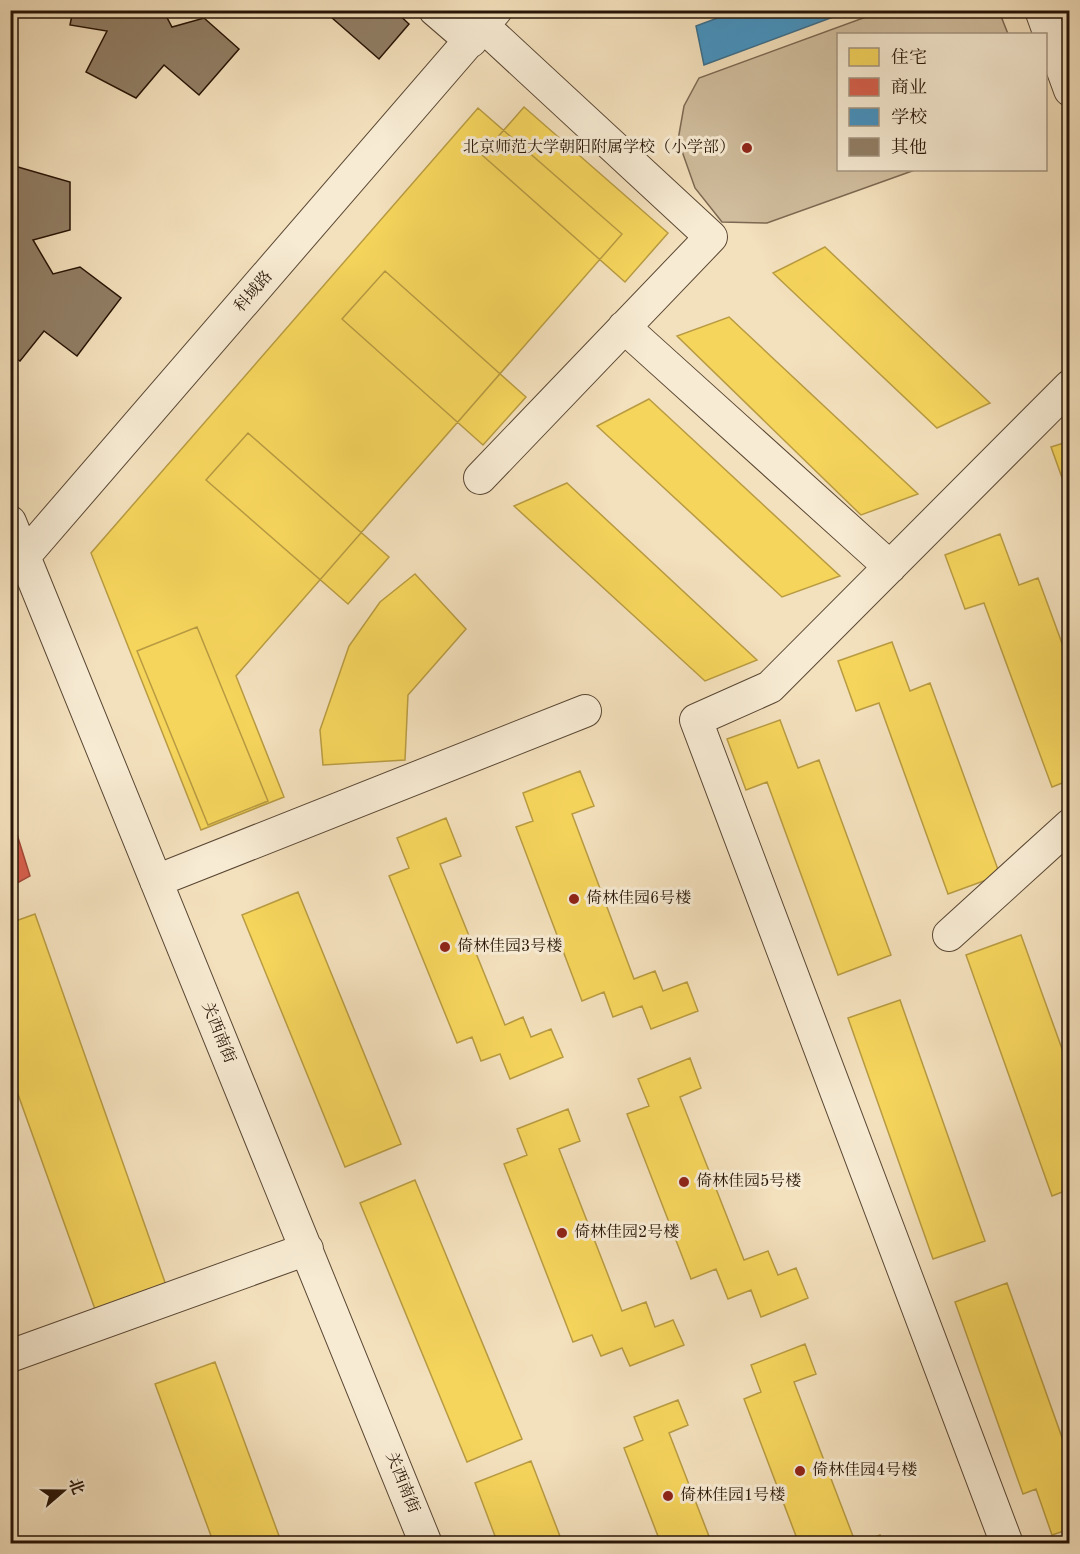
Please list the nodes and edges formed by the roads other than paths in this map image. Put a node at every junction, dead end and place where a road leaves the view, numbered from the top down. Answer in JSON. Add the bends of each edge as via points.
{"nodes":[{"id":1,"x":435,"y":10,"type":"edge"},
{"id":2,"x":1041,"y":10,"type":"edge"},
{"id":3,"x":484,"y":26,"type":"edge"},
{"id":4,"x":1070,"y":90,"type":"edge"},
{"id":5,"x":624,"y":327,"type":"junction"},
{"id":6,"x":1070,"y":386,"type":"edge"},
{"id":7,"x":480,"y":478,"type":"dead end"},
{"id":8,"x":10,"y":522,"type":"edge"},
{"id":9,"x":18,"y":564,"type":"edge"},
{"id":10,"x":890,"y":567,"type":"junction"},
{"id":11,"x":585,"y":711,"type":"dead end"},
{"id":12,"x":1070,"y":825,"type":"edge"},
{"id":13,"x":156,"y":880,"type":"junction"},
{"id":14,"x":949,"y":935,"type":"dead end"},
{"id":15,"x":307,"y":1250,"type":"junction"},
{"id":16,"x":10,"y":1356,"type":"edge"},
{"id":17,"x":426,"y":1544,"type":"edge"},
{"id":18,"x":1007,"y":1544,"type":"edge"}],
"edges":[{"from":1,"to":3,"type":"street"},
{"from":2,"to":4,"type":"street"},
{"from":3,"to":5,"type":"street","via":[[711,237]]},
{"from":3,"to":9,"type":"street","name":"科域路"},
{"from":5,"to":7,"type":"street"},
{"from":5,"to":10,"type":"street"},
{"from":6,"to":10,"type":"street"},
{"from":8,"to":9,"type":"street","name":"关西南街"},
{"from":9,"to":13,"type":"street","name":"关西南街"},
{"from":10,"to":18,"type":"street","via":[[770,687],[696,720]]},
{"from":11,"to":13,"type":"street"},
{"from":12,"to":14,"type":"street"},
{"from":13,"to":15,"type":"street","name":"关西南街"},
{"from":15,"to":16,"type":"street"},
{"from":15,"to":17,"type":"street","name":"关西南街"}]}
